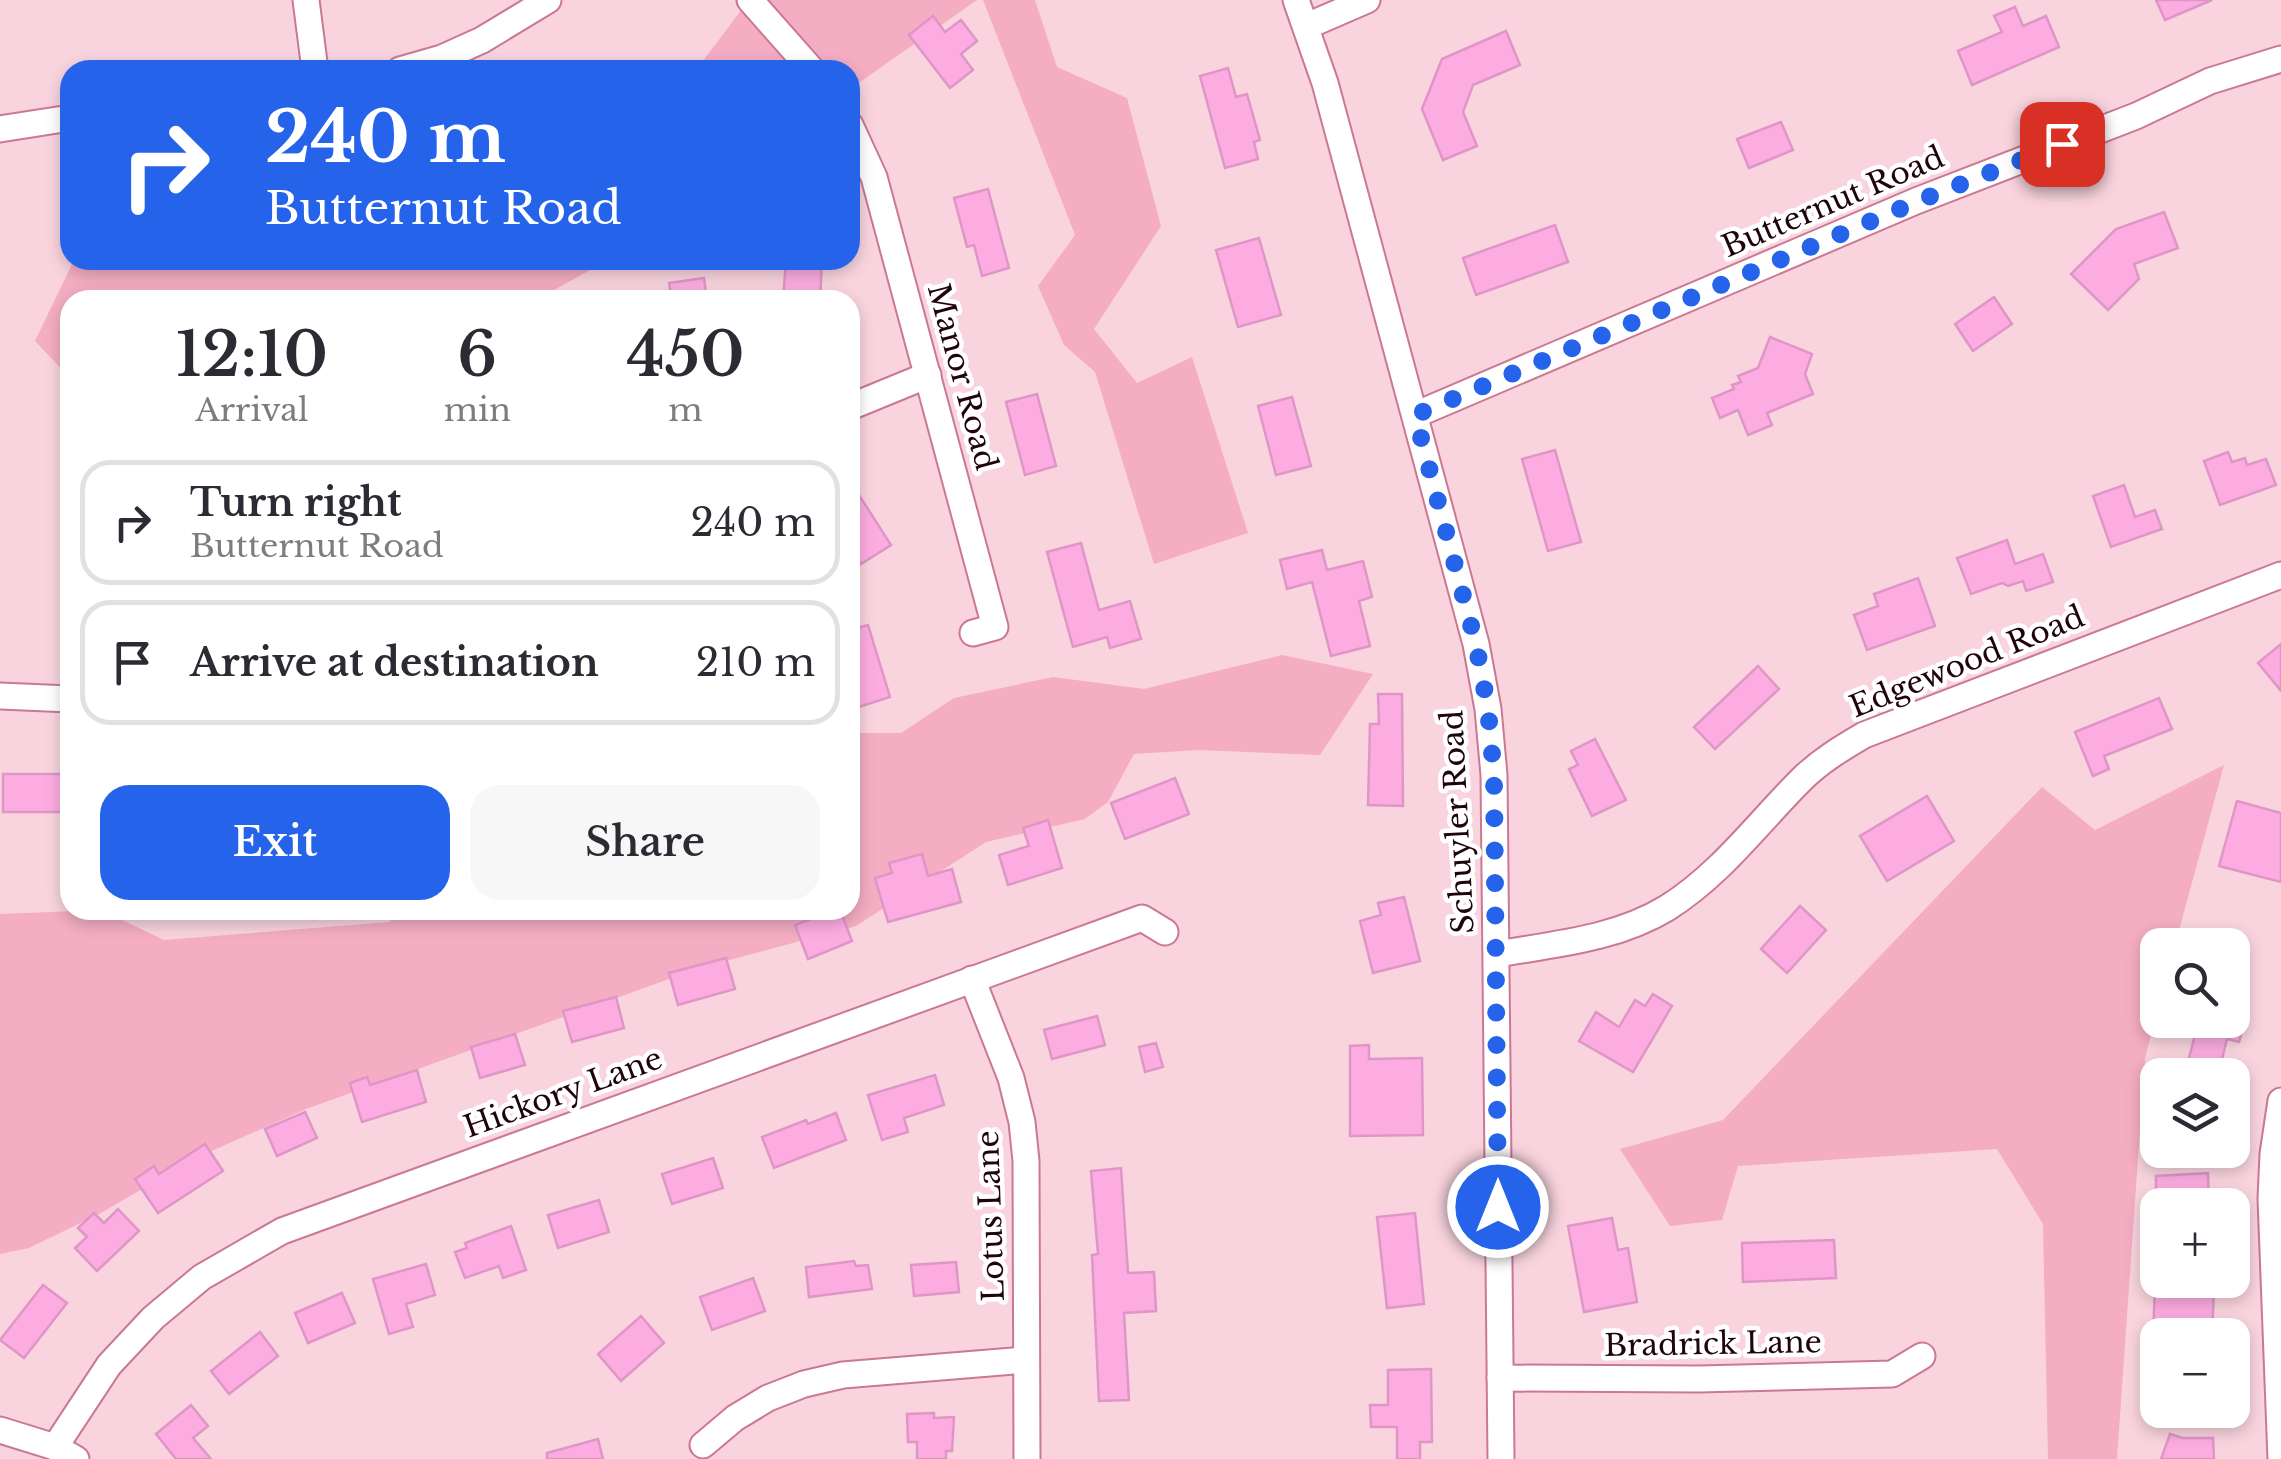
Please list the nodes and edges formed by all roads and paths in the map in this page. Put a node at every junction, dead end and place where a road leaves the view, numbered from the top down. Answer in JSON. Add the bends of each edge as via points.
{"nodes":[{"id":1,"x":306,"y":0,"type":"edge"},
{"id":2,"x":548,"y":0,"type":"edge"},
{"id":3,"x":750,"y":0,"type":"edge"},
{"id":4,"x":1296,"y":0,"type":"edge"},
{"id":5,"x":1367,"y":0,"type":"edge"},
{"id":6,"x":1307,"y":26,"type":"junction"},
{"id":7,"x":2281,"y":59,"type":"edge"},
{"id":8,"x":314,"y":60,"type":"edge"},
{"id":9,"x":435,"y":60,"type":"edge"},
{"id":10,"x":803,"y":60,"type":"edge"},
{"id":11,"x":60,"y":119,"type":"edge"},
{"id":12,"x":0,"y":128,"type":"edge"},
{"id":13,"x":860,"y":147,"type":"edge"},
{"id":14,"x":928,"y":374,"type":"junction"},
{"id":15,"x":860,"y":403,"type":"edge"},
{"id":16,"x":1415,"y":415,"type":"junction"},
{"id":17,"x":2281,"y":575,"type":"edge"},
{"id":18,"x":973,"y":633,"type":"dead end"},
{"id":19,"x":0,"y":696,"type":"edge"},
{"id":20,"x":60,"y":699,"type":"edge"},
{"id":21,"x":1166,"y":932,"type":"dead end"},
{"id":22,"x":1496,"y":954,"type":"junction"},
{"id":23,"x":972,"y":979,"type":"junction"},
{"id":24,"x":2281,"y":1100,"type":"edge"},
{"id":25,"x":1922,"y":1356,"type":"dead end"},
{"id":26,"x":1026,"y":1360,"type":"junction"},
{"id":27,"x":1500,"y":1378,"type":"junction"},
{"id":28,"x":0,"y":1430,"type":"edge"},
{"id":29,"x":703,"y":1444,"type":"dead end"},
{"id":30,"x":65,"y":1453,"type":"edge"},
{"id":31,"x":1027,"y":1459,"type":"edge"},
{"id":32,"x":1501,"y":1459,"type":"edge"},
{"id":33,"x":2280,"y":1459,"type":"edge"}],
"edges":[{"from":1,"to":8,"type":"street"},
{"from":2,"to":9,"type":"street"},
{"from":3,"to":10,"type":"street"},
{"from":4,"to":6,"type":"street","name":"Schuyler Road"},
{"from":5,"to":6,"type":"street"},
{"from":6,"to":16,"type":"street","name":"Schuyler Road"},
{"from":7,"to":16,"type":"street","name":"Butternut Road","via":[[2210,81]]},
{"from":11,"to":12,"type":"street"},
{"from":13,"to":14,"type":"street","name":"Manor Road"},
{"from":14,"to":15,"type":"street"},
{"from":14,"to":18,"type":"street","name":"Manor Road","via":[[995,627]]},
{"from":16,"to":22,"type":"street","name":"Schuyler Road","via":[[1488,709]]},
{"from":17,"to":22,"type":"street","name":"Edgewood Road","via":[[1864,734],[1803,778],[1717,870],[1664,910],[1595,938]]},
{"from":19,"to":20,"type":"street"},
{"from":21,"to":23,"type":"street","name":"Hickory Lane","via":[[1142,918]]},
{"from":22,"to":27,"type":"street","name":"Schuyler Road"},
{"from":23,"to":26,"type":"street","name":"Lotus Lane","via":[[1022,1122]]},
{"from":23,"to":30,"type":"street","name":"Hickory Lane","via":[[282,1231],[202,1277],[153,1318],[109,1365]]},
{"from":24,"to":33,"type":"street","via":[[2271,1199]]},
{"from":25,"to":27,"type":"street","name":"Bradrick Lane","via":[[1892,1374]]},
{"from":26,"to":29,"type":"street","via":[[804,1384],[768,1398]]},
{"from":26,"to":31,"type":"street","name":"Lotus Lane"},
{"from":27,"to":32,"type":"street","name":"Schuyler Road"},
{"from":28,"to":30,"type":"street"}]}
